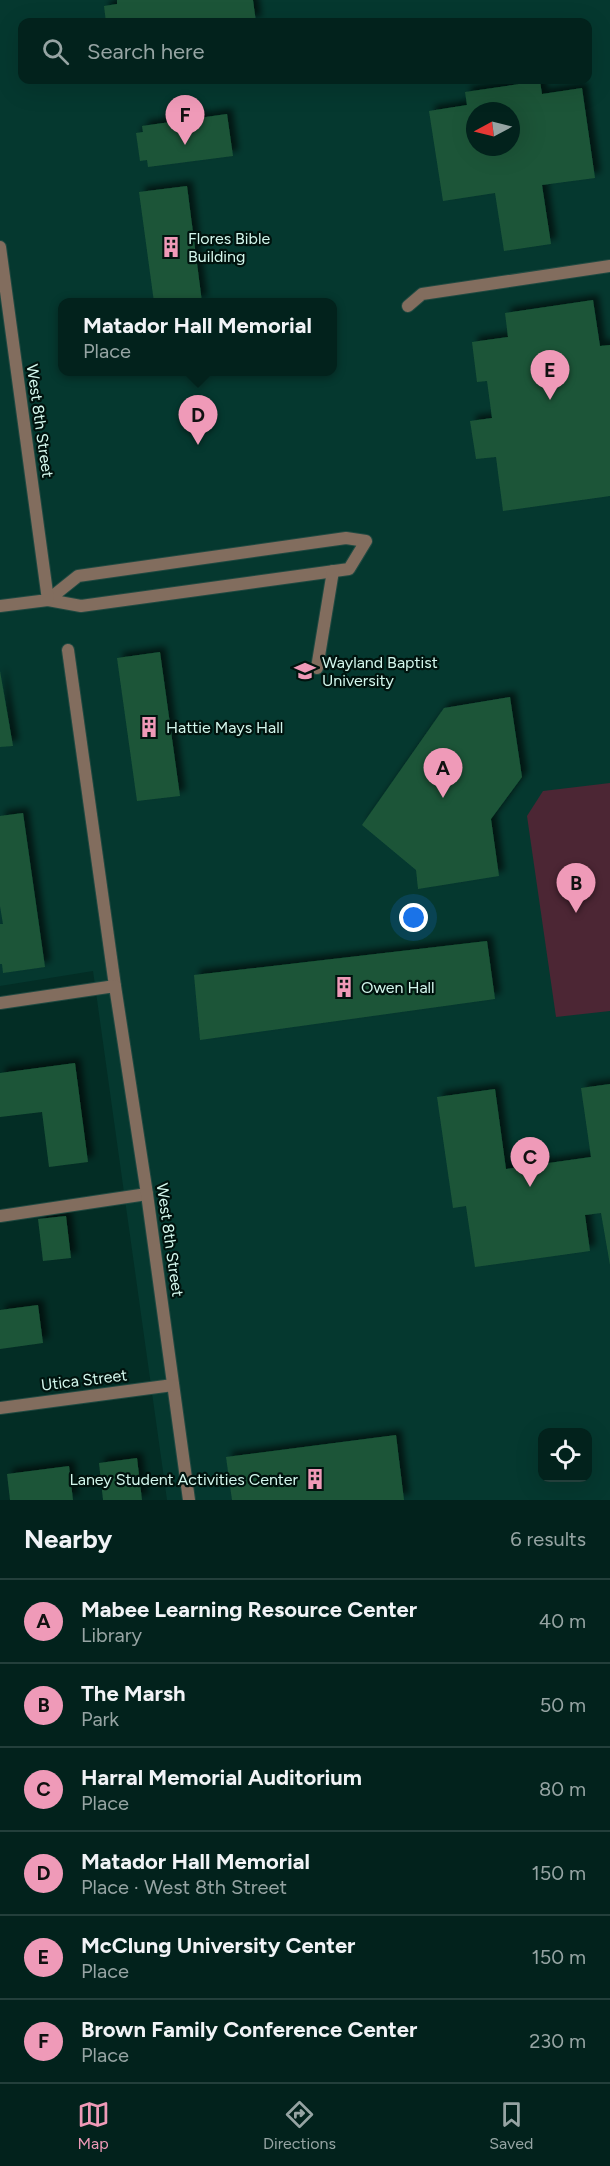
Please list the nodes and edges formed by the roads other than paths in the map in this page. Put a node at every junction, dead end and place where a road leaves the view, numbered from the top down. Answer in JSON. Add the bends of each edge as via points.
{"nodes":[{"id":1,"x":0,"y":247,"type":"edge"},
{"id":2,"x":610,"y":266,"type":"edge"},
{"id":3,"x":408,"y":306,"type":"dead end"},
{"id":4,"x":333,"y":571,"type":"junction"},
{"id":5,"x":48,"y":600,"type":"junction"},
{"id":6,"x":0,"y":606,"type":"edge"},
{"id":7,"x":68,"y":650,"type":"dead end"},
{"id":8,"x":317,"y":668,"type":"dead end"},
{"id":9,"x":115,"y":986,"type":"junction"},
{"id":10,"x":0,"y":1003,"type":"edge"},
{"id":11,"x":147,"y":1194,"type":"junction"},
{"id":12,"x":0,"y":1216,"type":"edge"},
{"id":13,"x":173,"y":1385,"type":"junction"},
{"id":14,"x":0,"y":1408,"type":"edge"},
{"id":15,"x":189,"y":1500,"type":"edge"}],
"edges":[{"from":1,"to":5,"type":"street","name":"West 8th Street"},
{"from":2,"to":3,"type":"street","via":[[422,294]]},
{"from":4,"to":5,"type":"street","via":[[81,606]]},
{"from":4,"to":5,"type":"street","via":[[349,569],[366,541],[346,538],[78,576]]},
{"from":4,"to":8,"type":"street"},
{"from":5,"to":6,"type":"street"},
{"from":7,"to":9,"type":"street","name":"West 8th Street"},
{"from":9,"to":10,"type":"street"},
{"from":9,"to":11,"type":"street","name":"West 8th Street"},
{"from":11,"to":12,"type":"street"},
{"from":11,"to":13,"type":"street","name":"West 8th Street"},
{"from":13,"to":14,"type":"street","name":"Utica Street"},
{"from":13,"to":15,"type":"street","name":"West 8th Street"}]}
